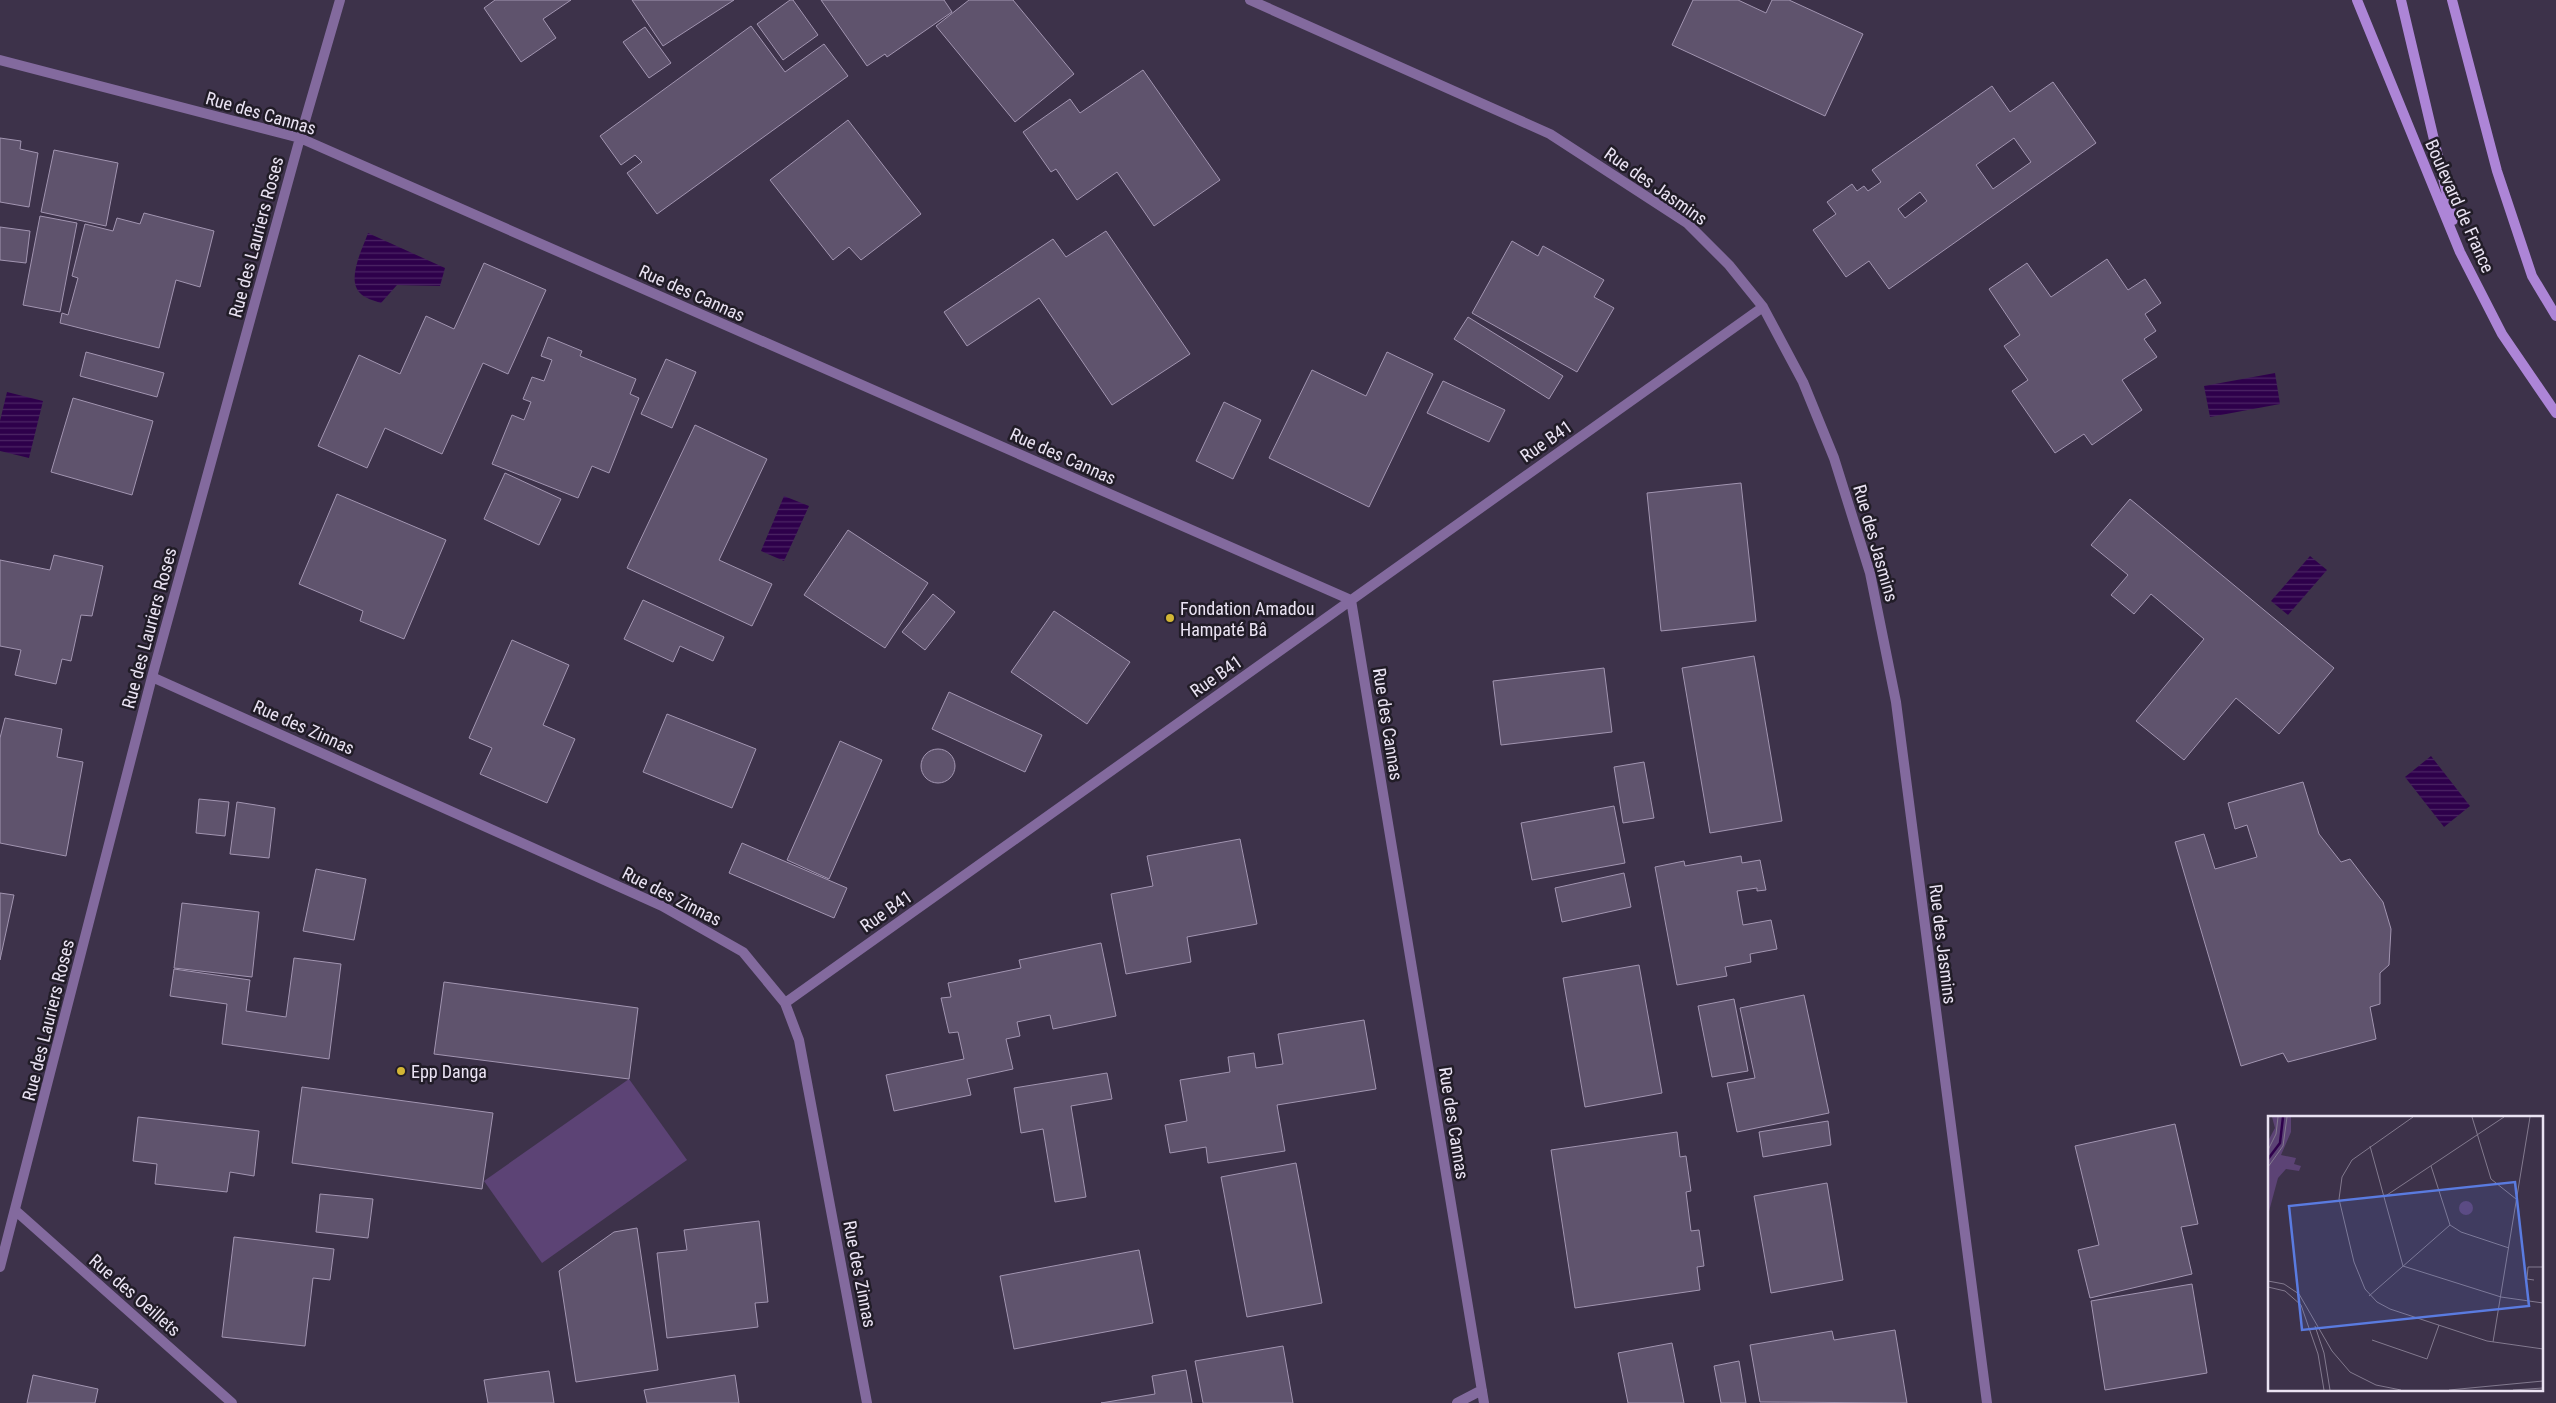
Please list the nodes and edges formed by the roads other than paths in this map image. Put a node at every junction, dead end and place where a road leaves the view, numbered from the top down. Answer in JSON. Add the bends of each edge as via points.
{"nodes":[{"id":1,"x":340,"y":0,"type":"edge"},
{"id":2,"x":1250,"y":0,"type":"edge"},
{"id":3,"x":2357,"y":0,"type":"edge"},
{"id":4,"x":2401,"y":0,"type":"edge"},
{"id":5,"x":2452,"y":0,"type":"edge"},
{"id":6,"x":0,"y":60,"type":"edge"},
{"id":7,"x":300,"y":138,"type":"junction"},
{"id":8,"x":2460,"y":252,"type":"junction"},
{"id":9,"x":1763,"y":307,"type":"junction"},
{"id":10,"x":2556,"y":316,"type":"edge"},
{"id":11,"x":2556,"y":413,"type":"edge"},
{"id":12,"x":1351,"y":600,"type":"junction"},
{"id":13,"x":152,"y":677,"type":"junction"},
{"id":14,"x":786,"y":1003,"type":"junction"},
{"id":15,"x":16,"y":1211,"type":"junction"},
{"id":16,"x":0,"y":1267,"type":"edge"},
{"id":17,"x":1482,"y":1390,"type":"junction"},
{"id":18,"x":232,"y":1403,"type":"edge"},
{"id":19,"x":868,"y":1403,"type":"edge"},
{"id":20,"x":1457,"y":1403,"type":"edge"},
{"id":21,"x":1484,"y":1403,"type":"edge"},
{"id":22,"x":1987,"y":1403,"type":"edge"}],
"edges":[{"from":1,"to":7,"type":"street","name":"Rue des Lauriers Roses"},
{"from":2,"to":9,"type":"street","name":"Rue des Jasmins","via":[[1550,134],[1687,223],[1729,265]]},
{"from":3,"to":8,"type":"main road","name":"Boulevard de France"},
{"from":4,"to":8,"type":"main road"},
{"from":5,"to":10,"type":"main road","via":[[2497,171],[2532,276]]},
{"from":6,"to":7,"type":"street","name":"Rue des Cannas"},
{"from":7,"to":12,"type":"street","name":"Rue des Cannas"},
{"from":7,"to":13,"type":"street","name":"Rue des Lauriers Roses"},
{"from":8,"to":11,"type":"main road","name":"Boulevard de France","via":[[2502,334]]},
{"from":9,"to":12,"type":"street","name":"Rue B41"},
{"from":9,"to":22,"type":"street","name":"Rue des Jasmins","via":[[1803,382],[1831,450],[1870,573],[1896,702]]},
{"from":12,"to":14,"type":"street","name":"Rue B41"},
{"from":12,"to":17,"type":"street","name":"Rue des Cannas"},
{"from":13,"to":14,"type":"street","name":"Rue des Zinnas","via":[[662,906],[743,952]]},
{"from":13,"to":15,"type":"street","name":"Rue des Lauriers Roses"},
{"from":14,"to":19,"type":"street","name":"Rue des Zinnas","via":[[799,1040]]},
{"from":15,"to":16,"type":"street","name":"Rue des Lauriers Roses"},
{"from":15,"to":18,"type":"street","name":"Rue des Oeillets"},
{"from":17,"to":20,"type":"street"},
{"from":17,"to":21,"type":"street","name":"Rue des Cannas"}]}
